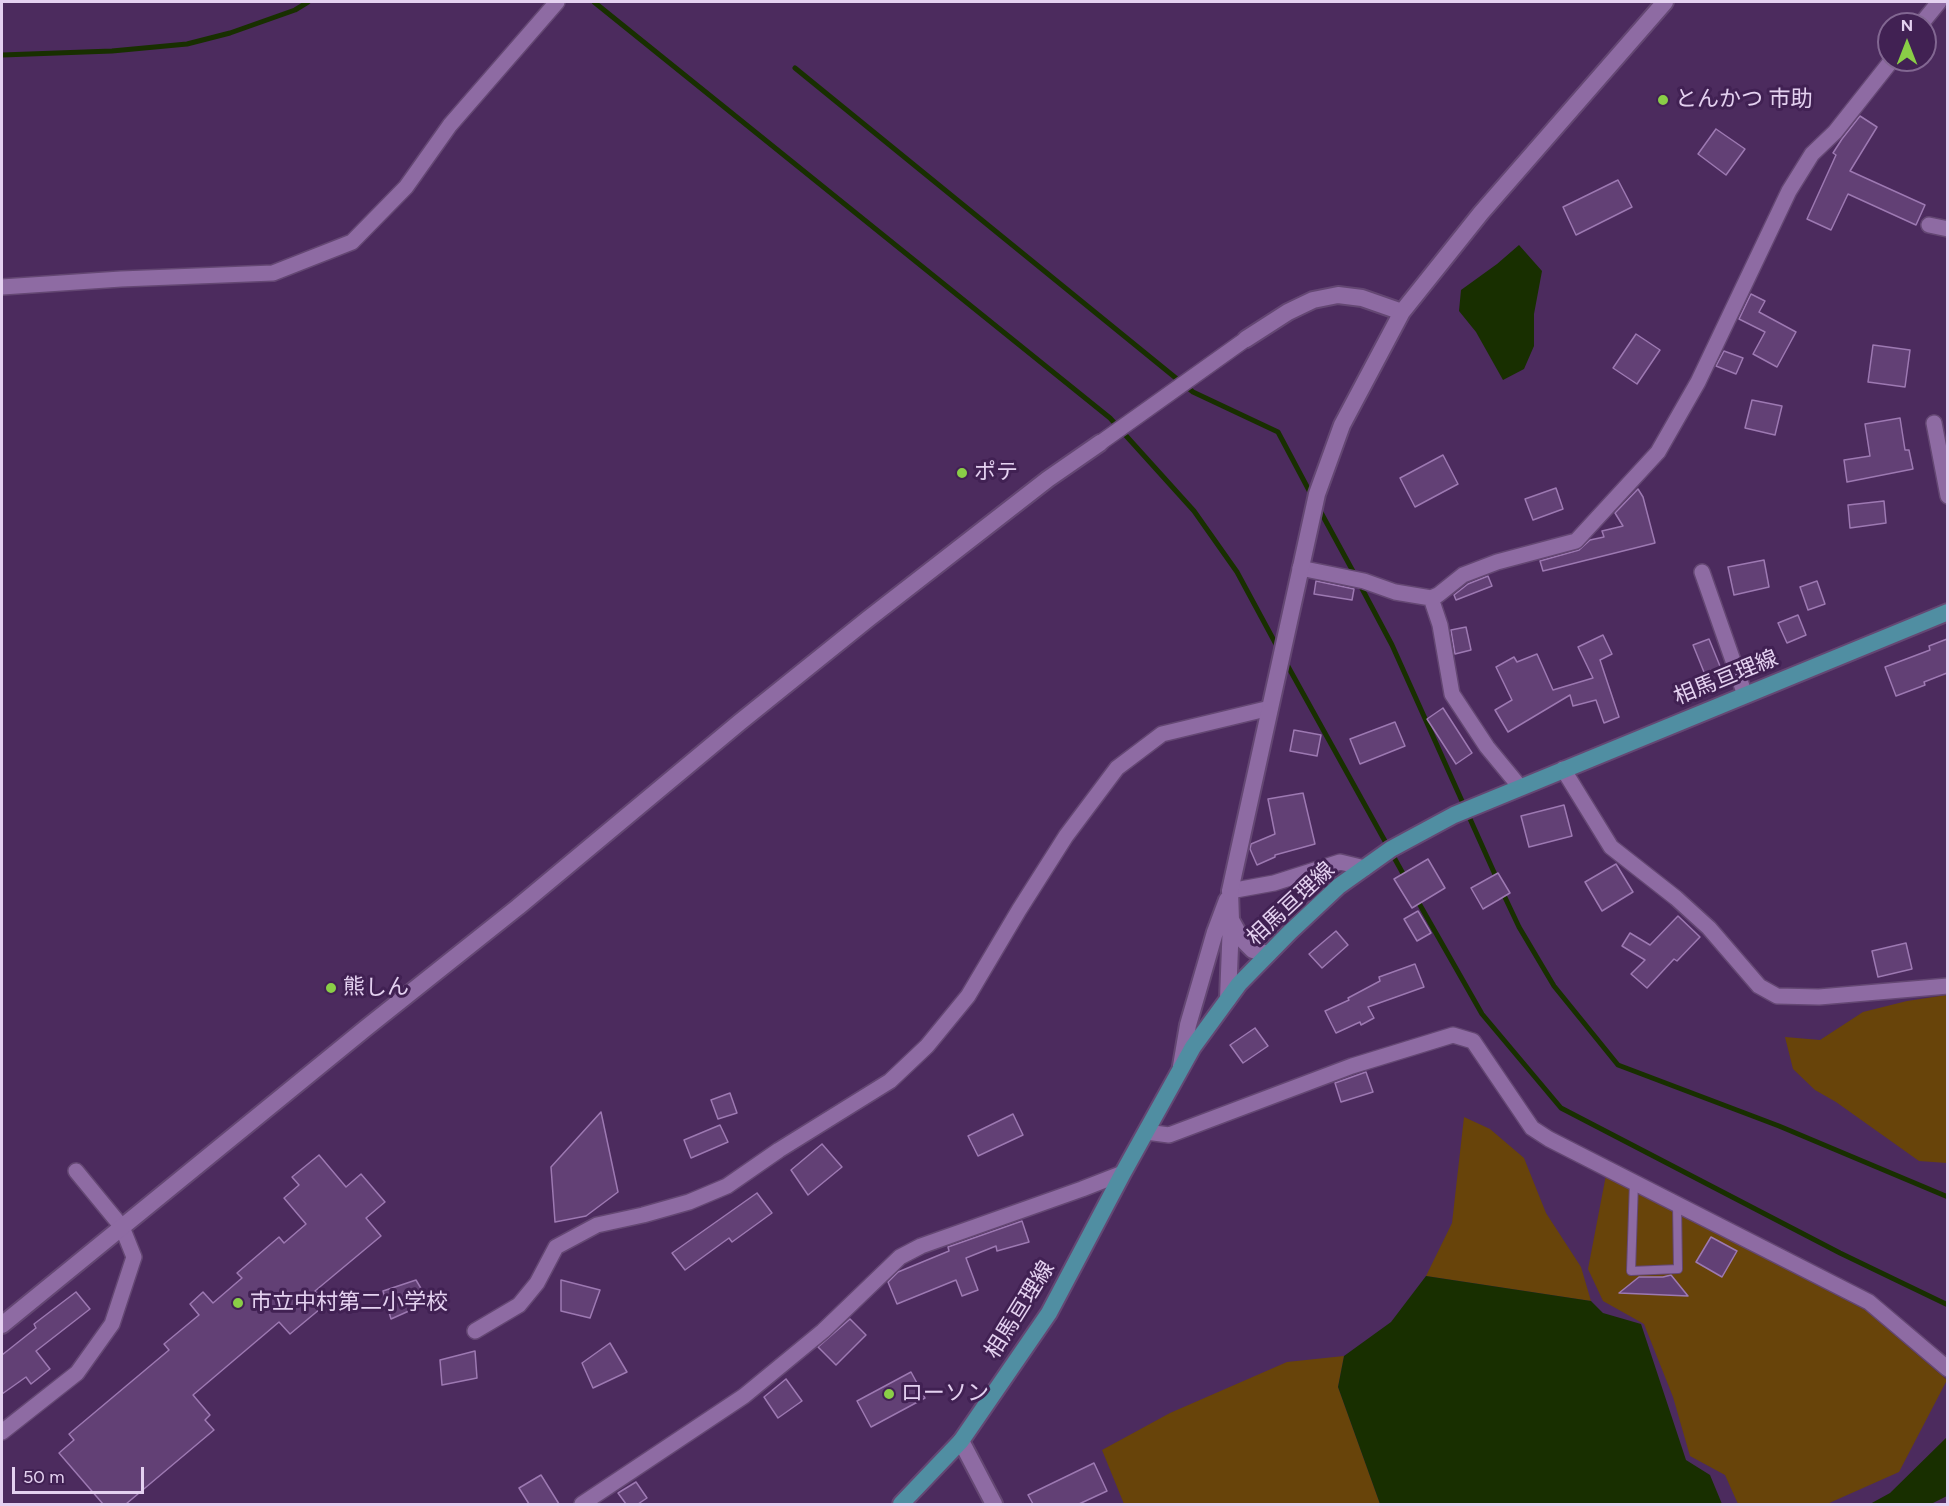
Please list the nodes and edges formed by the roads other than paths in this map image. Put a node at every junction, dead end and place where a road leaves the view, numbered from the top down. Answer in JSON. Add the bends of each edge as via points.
{"nodes":[{"id":1,"x":557,"y":2,"type":"edge"},
{"id":2,"x":1665,"y":2,"type":"edge"},
{"id":3,"x":1882,"y":72,"type":"edge"},
{"id":4,"x":1929,"y":225,"type":"dead end"},
{"id":5,"x":1947,"y":229,"type":"edge"},
{"id":6,"x":2,"y":286,"type":"edge"},
{"id":7,"x":1402,"y":312,"type":"junction"},
{"id":8,"x":1246,"y":339,"type":"joint"},
{"id":9,"x":1934,"y":423,"type":"dead end"},
{"id":10,"x":1100,"y":443,"type":"joint"},
{"id":11,"x":1947,"y":496,"type":"edge"},
{"id":12,"x":1300,"y":568,"type":"junction"},
{"id":13,"x":1702,"y":572,"type":"dead end"},
{"id":14,"x":1431,"y":598,"type":"junction"},
{"id":15,"x":1947,"y":612,"type":"edge"},
{"id":16,"x":1745,"y":694,"type":"junction"},
{"id":17,"x":1270,"y":708,"type":"junction"},
{"id":18,"x":1563,"y":769,"type":"junction"},
{"id":19,"x":1520,"y":787,"type":"junction"},
{"id":20,"x":1365,"y":868,"type":"junction"},
{"id":21,"x":1230,"y":891,"type":"junction"},
{"id":22,"x":1231,"y":920,"type":"junction"},
{"id":23,"x":1268,"y":954,"type":"junction"},
{"id":24,"x":1947,"y":986,"type":"edge"},
{"id":25,"x":1228,"y":999,"type":"junction"},
{"id":26,"x":1180,"y":1070,"type":"junction"},
{"id":27,"x":1146,"y":1132,"type":"junction"},
{"id":28,"x":76,"y":1171,"type":"dead end"},
{"id":29,"x":1123,"y":1173,"type":"junction"},
{"id":30,"x":1634,"y":1182,"type":"junction"},
{"id":31,"x":1677,"y":1204,"type":"junction"},
{"id":32,"x":122,"y":1227,"type":"junction"},
{"id":33,"x":2,"y":1325,"type":"edge"},
{"id":34,"x":475,"y":1330,"type":"dead end"},
{"id":35,"x":1947,"y":1369,"type":"edge"},
{"id":36,"x":2,"y":1432,"type":"edge"},
{"id":37,"x":961,"y":1441,"type":"junction"},
{"id":38,"x":582,"y":1504,"type":"edge"},
{"id":39,"x":901,"y":1504,"type":"edge"},
{"id":40,"x":994,"y":1504,"type":"edge"}],
"edges":[{"from":1,"to":6,"type":"street","via":[[450,125],[406,187],[352,242],[273,273]]},
{"from":2,"to":7,"type":"street","via":[[1481,213]]},
{"from":3,"to":14,"type":"street","via":[[1835,132],[1812,154],[1788,191],[1698,382],[1658,452],[1575,541],[1463,574]]},
{"from":4,"to":5,"type":"street"},
{"from":7,"to":8,"type":"street","via":[[1362,298],[1313,300]]},
{"from":7,"to":12,"type":"street","via":[[1342,425],[1317,494]]},
{"from":8,"to":10,"type":"street"},
{"from":9,"to":11,"type":"street"},
{"from":10,"to":32,"type":"street","via":[[868,619]]},
{"from":12,"to":14,"type":"street"},
{"from":12,"to":17,"type":"street"},
{"from":13,"to":16,"type":"street"},
{"from":14,"to":19,"type":"street","via":[[1440,625],[1452,694],[1487,747]]},
{"from":15,"to":16,"type":"main road","name":"相馬亘理線"},
{"from":16,"to":18,"type":"main road","name":"相馬亘理線"},
{"from":17,"to":21,"type":"street"},
{"from":17,"to":34,"type":"street","via":[[1162,734],[1117,768],[1066,836],[968,996],[927,1046],[890,1081],[727,1186],[689,1202],[597,1225],[556,1247],[537,1283],[519,1305]]},
{"from":18,"to":19,"type":"main road","name":"相馬亘理線"},
{"from":18,"to":24,"type":"street","via":[[1611,847],[1709,928],[1759,987],[1777,996],[1819,997]]},
{"from":19,"to":20,"type":"main road","name":"相馬亘理線","via":[[1454,815],[1391,849]]},
{"from":20,"to":21,"type":"street","via":[[1340,862],[1274,884]]},
{"from":20,"to":23,"type":"main road","name":"相馬亘理線","via":[[1339,886]]},
{"from":21,"to":22,"type":"street"},
{"from":21,"to":26,"type":"street","via":[[1188,1025]]},
{"from":22,"to":23,"type":"street","via":[[1253,950]]},
{"from":22,"to":25,"type":"street"},
{"from":23,"to":25,"type":"main road","name":"相馬亘理線"},
{"from":25,"to":26,"type":"main road","name":"相馬亘理線"},
{"from":26,"to":27,"type":"main road","name":"相馬亘理線"},
{"from":27,"to":29,"type":"main road","name":"相馬亘理線"},
{"from":27,"to":30,"type":"street","via":[[1169,1135],[1352,1066],[1453,1035],[1473,1041],[1532,1128]]},
{"from":28,"to":32,"type":"street"},
{"from":29,"to":37,"type":"main road","name":"相馬亘理線","via":[[1049,1313]]},
{"from":29,"to":38,"type":"street","via":[[900,1257],[823,1331],[744,1396]]},
{"from":30,"to":31,"type":"street"},
{"from":30,"to":31,"type":"lane","via":[[1631,1271],[1678,1269]]},
{"from":31,"to":35,"type":"street","via":[[1869,1302]]},
{"from":32,"to":33,"type":"street"},
{"from":32,"to":36,"type":"street","via":[[134,1257],[112,1324],[77,1373]]},
{"from":37,"to":39,"type":"main road","name":"相馬亘理線"},
{"from":37,"to":40,"type":"street"}]}
